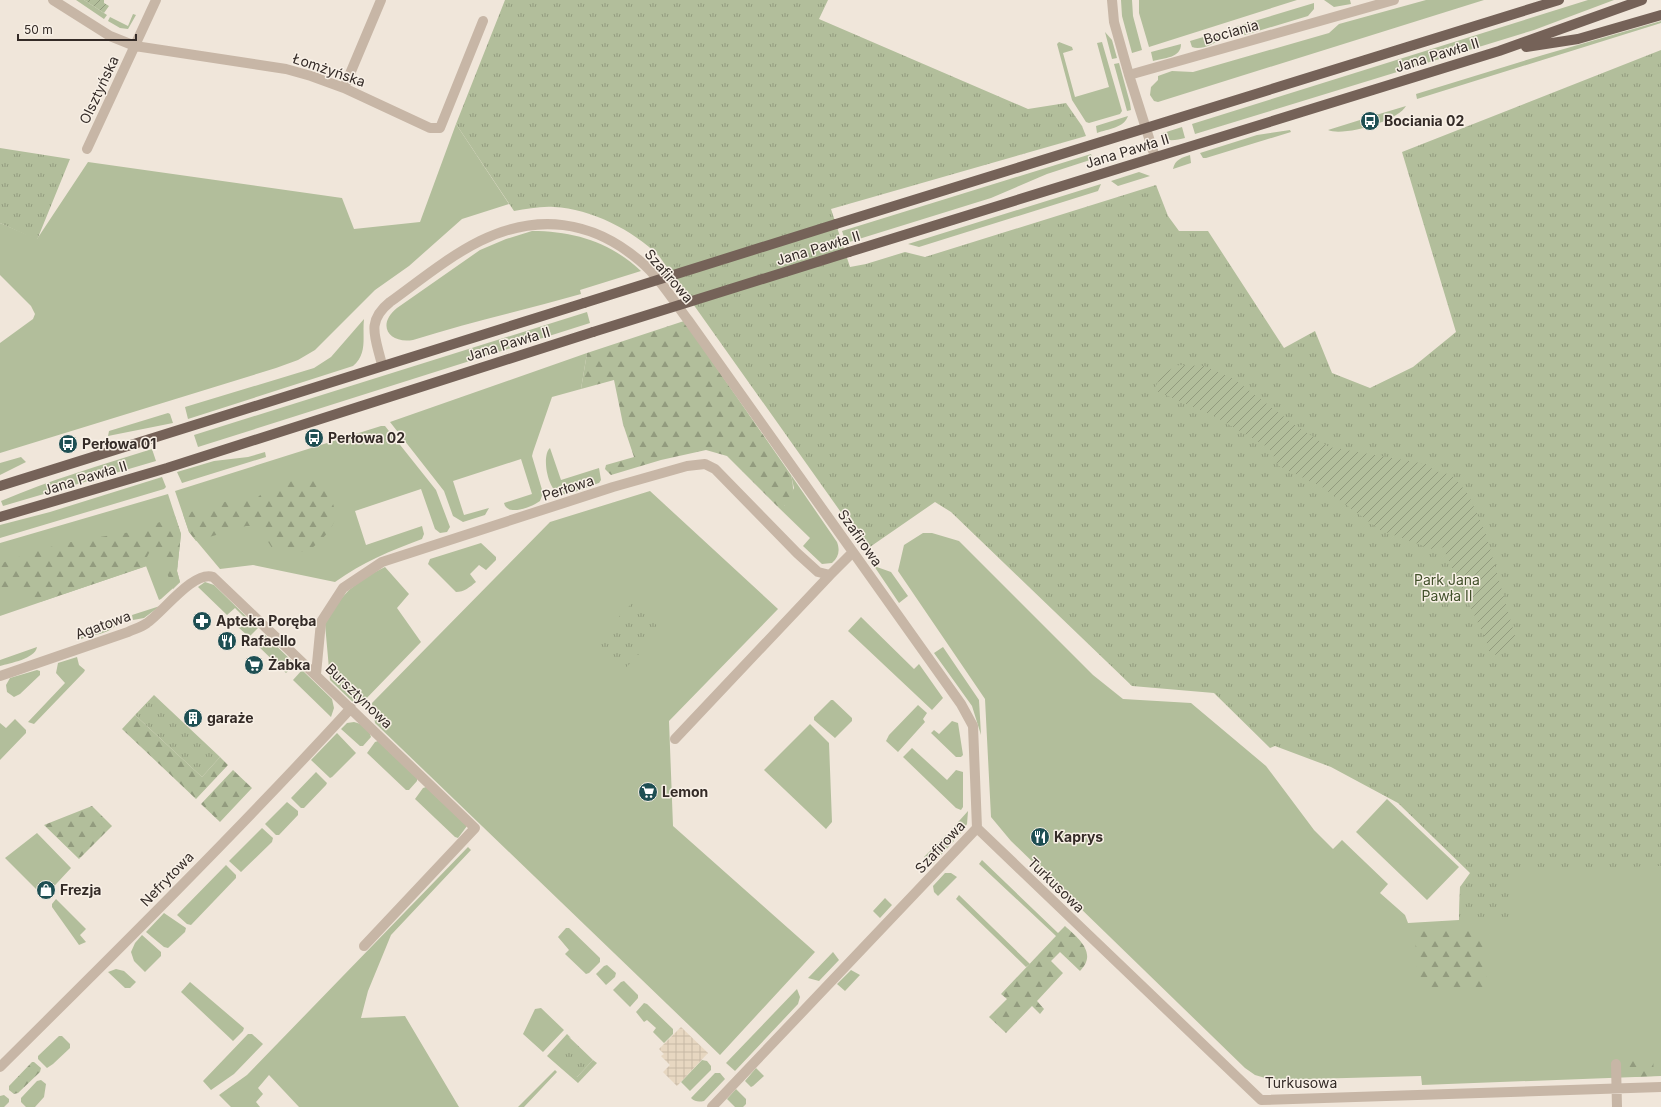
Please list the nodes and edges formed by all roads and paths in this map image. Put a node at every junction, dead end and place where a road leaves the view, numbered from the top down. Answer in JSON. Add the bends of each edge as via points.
{"nodes":[{"id":1,"x":53,"y":0,"type":"edge"},
{"id":2,"x":156,"y":0,"type":"edge"},
{"id":3,"x":381,"y":0,"type":"edge"},
{"id":4,"x":1112,"y":0,"type":"edge"},
{"id":5,"x":1394,"y":0,"type":"edge"},
{"id":6,"x":1559,"y":0,"type":"edge"},
{"id":7,"x":1642,"y":0,"type":"edge"},
{"id":8,"x":1661,"y":15,"type":"edge"},
{"id":9,"x":483,"y":21,"type":"dead end"},
{"id":10,"x":136,"y":46,"type":"junction"},
{"id":11,"x":1499,"y":51,"type":"junction"},
{"id":12,"x":1129,"y":75,"type":"junction"},
{"id":13,"x":344,"y":88,"type":"junction"},
{"id":14,"x":1146,"y":128,"type":"junction"},
{"id":15,"x":88,"y":149,"type":"dead end"},
{"id":16,"x":1155,"y":157,"type":"junction"},
{"id":17,"x":382,"y":365,"type":"junction"},
{"id":18,"x":0,"y":486,"type":"edge"},
{"id":19,"x":0,"y":517,"type":"edge"},
{"id":20,"x":853,"y":552,"type":"junction"},
{"id":21,"x":830,"y":575,"type":"junction"},
{"id":22,"x":202,"y":576,"type":"joint"},
{"id":23,"x":316,"y":674,"type":"junction"},
{"id":24,"x":0,"y":676,"type":"edge"},
{"id":25,"x":351,"y":708,"type":"junction"},
{"id":26,"x":675,"y":740,"type":"dead end"},
{"id":27,"x":977,"y":828,"type":"junction"},
{"id":28,"x":364,"y":946,"type":"dead end"},
{"id":29,"x":1616,"y":1064,"type":"dead end"},
{"id":30,"x":0,"y":1067,"type":"edge"},
{"id":31,"x":1661,"y":1087,"type":"edge"},
{"id":32,"x":1617,"y":1089,"type":"junction"},
{"id":33,"x":712,"y":1107,"type":"edge"},
{"id":34,"x":1617,"y":1107,"type":"edge"}],
"edges":[{"from":1,"to":10,"type":"street","name":"Łomżyńska","via":[[110,36]]},
{"from":2,"to":10,"type":"street","name":"Olsztyńska"},
{"from":3,"to":13,"type":"street"},
{"from":4,"to":12,"type":"street","via":[[1114,22]]},
{"from":5,"to":12,"type":"street","name":"Bociania"},
{"from":6,"to":14,"type":"main road","name":"Jana Pawła II"},
{"from":7,"to":11,"type":"main road","name":"Jana Pawła II"},
{"from":8,"to":11,"type":"main road","via":[[1578,39]]},
{"from":9,"to":13,"type":"street","name":"Łomżyńska","via":[[440,128],[430,128]]},
{"from":10,"to":13,"type":"street","name":"Łomżyńska","via":[[286,69]]},
{"from":10,"to":15,"type":"street","name":"Olsztyńska"},
{"from":11,"to":16,"type":"main road","name":"Jana Pawła II"},
{"from":12,"to":14,"type":"street"},
{"from":14,"to":16,"type":"street"},
{"from":14,"to":17,"type":"main road","name":"Jana Pawła II","bridge":true},
{"from":16,"to":19,"type":"main road","name":"Jana Pawła II","bridge":true,"via":[[160,470]]},
{"from":17,"to":18,"type":"main road","name":"Jana Pawła II"},
{"from":17,"to":20,"type":"street","name":"Szafirowa","via":[[374,328],[378,313],[452,258],[479,241],[525,225],[568,225],[590,231],[623,248],[641,262],[661,284]]},
{"from":20,"to":21,"type":"street"},
{"from":20,"to":27,"type":"street","name":"Szafirowa","via":[[961,704],[973,726]]},
{"from":21,"to":23,"type":"street","name":"Perłowa","via":[[818,572],[797,553],[715,468],[705,464],[692,465],[613,487],[382,562],[343,588],[321,622]]},
{"from":21,"to":26,"type":"street"},
{"from":22,"to":23,"type":"street","name":"Bursztynowa","via":[[213,577]]},
{"from":22,"to":24,"type":"street","name":"Agatowa","via":[[146,624]]},
{"from":23,"to":25,"type":"street","name":"Bursztynowa"},
{"from":25,"to":28,"type":"street","name":"Bursztynowa","via":[[475,828]]},
{"from":25,"to":30,"type":"street","name":"Nefrytowa","via":[[285,780]]},
{"from":27,"to":32,"type":"street","name":"Turkusowa","via":[[1261,1100]]},
{"from":27,"to":33,"type":"street","name":"Szafirowa"},
{"from":29,"to":32,"type":"street"},
{"from":31,"to":32,"type":"street","name":"Turkusowa"},
{"from":32,"to":34,"type":"street"}]}
